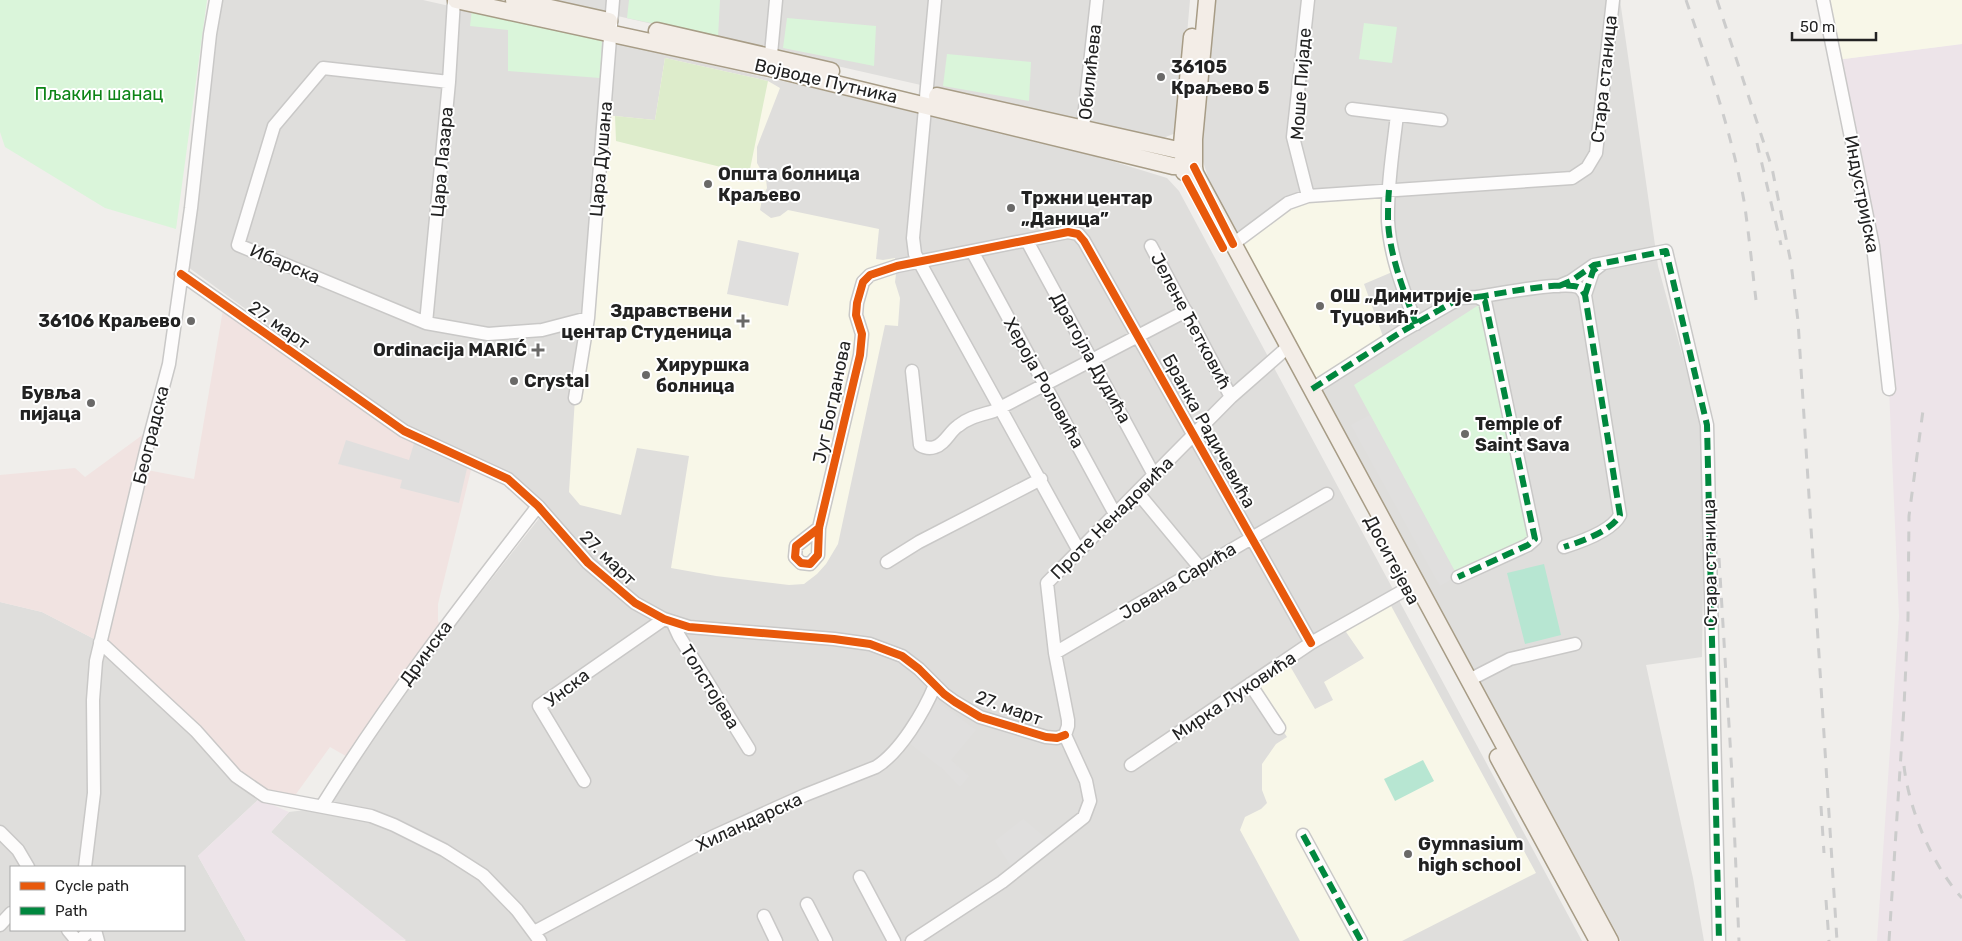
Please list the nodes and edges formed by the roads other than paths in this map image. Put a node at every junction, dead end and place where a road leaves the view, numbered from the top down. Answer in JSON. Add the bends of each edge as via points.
{"nodes":[{"id":1,"x":216,"y":0,"type":"edge"},
{"id":2,"x":455,"y":0,"type":"edge"},
{"id":3,"x":514,"y":0,"type":"edge"},
{"id":4,"x":613,"y":0,"type":"edge"},
{"id":5,"x":776,"y":0,"type":"edge"},
{"id":6,"x":935,"y":0,"type":"edge"},
{"id":7,"x":1097,"y":0,"type":"edge"},
{"id":8,"x":1196,"y":0,"type":"edge"},
{"id":9,"x":1207,"y":0,"type":"edge"},
{"id":10,"x":1308,"y":0,"type":"edge"},
{"id":11,"x":1613,"y":0,"type":"edge"},
{"id":12,"x":1824,"y":0,"type":"edge"},
{"id":13,"x":611,"y":27,"type":"junction"},
{"id":14,"x":770,"y":62,"type":"junction"},
{"id":15,"x":449,"y":82,"type":"junction"},
{"id":16,"x":926,"y":99,"type":"junction"},
{"id":17,"x":1352,"y":109,"type":"dead end"},
{"id":18,"x":1397,"y":115,"type":"junction"},
{"id":19,"x":1441,"y":120,"type":"dead end"},
{"id":20,"x":1183,"y":127,"type":"junction"},
{"id":21,"x":1082,"y":136,"type":"junction"},
{"id":22,"x":1158,"y":154,"type":"junction"},
{"id":23,"x":1188,"y":164,"type":"junction"},
{"id":24,"x":1389,"y":190,"type":"junction"},
{"id":25,"x":1308,"y":196,"type":"junction"},
{"id":26,"x":1078,"y":234,"type":"joint"},
{"id":27,"x":1027,"y":241,"type":"junction"},
{"id":28,"x":1233,"y":244,"type":"junction"},
{"id":29,"x":1150,"y":246,"type":"dead end"},
{"id":30,"x":973,"y":252,"type":"junction"},
{"id":31,"x":918,"y":262,"type":"junction"},
{"id":32,"x":1606,"y":262,"type":"junction"},
{"id":33,"x":182,"y":274,"type":"junction"},
{"id":34,"x":1559,"y":286,"type":"junction"},
{"id":35,"x":1586,"y":295,"type":"junction"},
{"id":36,"x":1477,"y":297,"type":"junction"},
{"id":37,"x":1186,"y":311,"type":"junction"},
{"id":38,"x":588,"y":318,"type":"junction"},
{"id":39,"x":426,"y":323,"type":"junction"},
{"id":40,"x":1416,"y":324,"type":"junction"},
{"id":41,"x":1138,"y":336,"type":"junction"},
{"id":42,"x":1284,"y":350,"type":"junction"},
{"id":43,"x":1092,"y":360,"type":"junction"},
{"id":44,"x":912,"y":372,"type":"dead end"},
{"id":45,"x":1045,"y":384,"type":"junction"},
{"id":46,"x":1312,"y":389,"type":"junction"},
{"id":47,"x":1889,"y":389,"type":"dead end"},
{"id":48,"x":1232,"y":397,"type":"junction"},
{"id":49,"x":574,"y":398,"type":"dead end"},
{"id":50,"x":1000,"y":408,"type":"junction"},
{"id":51,"x":1194,"y":435,"type":"junction"},
{"id":52,"x":1335,"y":444,"type":"junction"},
{"id":53,"x":1154,"y":475,"type":"junction"},
{"id":54,"x":1040,"y":479,"type":"junction"},
{"id":55,"x":1138,"y":493,"type":"junction"},
{"id":56,"x":1327,"y":494,"type":"dead end"},
{"id":57,"x":538,"y":506,"type":"junction"},
{"id":58,"x":1115,"y":514,"type":"junction"},
{"id":59,"x":819,"y":528,"type":"dead end"},
{"id":60,"x":1252,"y":537,"type":"junction"},
{"id":61,"x":1564,"y":547,"type":"dead end"},
{"id":62,"x":1079,"y":551,"type":"junction"},
{"id":63,"x":886,"y":562,"type":"dead end"},
{"id":64,"x":1200,"y":569,"type":"junction"},
{"id":65,"x":1458,"y":577,"type":"dead end"},
{"id":66,"x":1412,"y":586,"type":"junction"},
{"id":67,"x":668,"y":621,"type":"junction"},
{"id":68,"x":100,"y":642,"type":"junction"},
{"id":69,"x":1311,"y":643,"type":"junction"},
{"id":70,"x":1575,"y":644,"type":"dead end"},
{"id":71,"x":1055,"y":653,"type":"junction"},
{"id":72,"x":1469,"y":680,"type":"junction"},
{"id":73,"x":1250,"y":684,"type":"junction"},
{"id":74,"x":935,"y":685,"type":"junction"},
{"id":75,"x":1279,"y":728,"type":"dead end"},
{"id":76,"x":1065,"y":735,"type":"junction"},
{"id":77,"x":749,"y":750,"type":"dead end"},
{"id":78,"x":1131,"y":766,"type":"dead end"},
{"id":79,"x":584,"y":781,"type":"dead end"},
{"id":80,"x":322,"y":806,"type":"junction"},
{"id":81,"x":0,"y":832,"type":"edge"},
{"id":82,"x":1303,"y":834,"type":"dead end"},
{"id":83,"x":27,"y":866,"type":"edge"},
{"id":84,"x":85,"y":866,"type":"edge"},
{"id":85,"x":860,"y":877,"type":"dead end"},
{"id":86,"x":807,"y":904,"type":"dead end"},
{"id":87,"x":10,"y":914,"type":"edge"},
{"id":88,"x":764,"y":916,"type":"dead end"},
{"id":89,"x":0,"y":925,"type":"edge"},
{"id":90,"x":69,"y":931,"type":"edge"},
{"id":91,"x":89,"y":931,"type":"edge"},
{"id":92,"x":537,"y":937,"type":"edge"},
{"id":93,"x":78,"y":941,"type":"edge"},
{"id":94,"x":776,"y":941,"type":"edge"},
{"id":95,"x":826,"y":941,"type":"edge"},
{"id":96,"x":894,"y":941,"type":"edge"},
{"id":97,"x":912,"y":941,"type":"edge"},
{"id":98,"x":1361,"y":941,"type":"edge"},
{"id":99,"x":1598,"y":941,"type":"edge"},
{"id":100,"x":1610,"y":941,"type":"edge"},
{"id":101,"x":1718,"y":941,"type":"edge"}],
"edges":[{"from":1,"to":33,"type":"street","name":"Београдска"},
{"from":2,"to":13,"type":"main road","name":"Војводе Путника"},
{"from":2,"to":15,"type":"street","name":"Цара Лазара"},
{"from":3,"to":13,"type":"main road","name":"Војводе Путника"},
{"from":4,"to":13,"type":"street","name":"Цара Душана"},
{"from":5,"to":14,"type":"street"},
{"from":6,"to":16,"type":"street"},
{"from":7,"to":21,"type":"street","name":"Обилићева"},
{"from":8,"to":20,"type":"main road"},
{"from":9,"to":23,"type":"main road"},
{"from":10,"to":25,"type":"street","name":"Моше Пијаде","via":[[1293,137]]},
{"from":11,"to":24,"type":"street","name":"Стара станица","via":[[1596,153],[1587,168],[1572,178]]},
{"from":12,"to":47,"type":"street","name":"Индустријска","via":[[1872,246]]},
{"from":13,"to":14,"type":"main road","name":"Војводе Путника"},
{"from":13,"to":38,"type":"street","name":"Цара Душана"},
{"from":14,"to":16,"type":"main road","name":"Војводе Путника"},
{"from":15,"to":39,"type":"street","name":"Цара Лазара"},
{"from":15,"to":39,"type":"street","name":"Ибарска","via":[[323,68],[274,126],[238,245]]},
{"from":16,"to":21,"type":"main road","name":"Војводе Путника"},
{"from":16,"to":31,"type":"street","via":[[913,238]]},
{"from":17,"to":18,"type":"street"},
{"from":18,"to":19,"type":"street"},
{"from":18,"to":24,"type":"street"},
{"from":20,"to":22,"type":"main road","via":[[1180,136]]},
{"from":20,"to":23,"type":"main road"},
{"from":21,"to":22,"type":"main road","name":"Војводе Путника"},
{"from":22,"to":23,"type":"main road","name":"Војводе Путника"},
{"from":23,"to":28,"type":"main road","name":"Доситејева"},
{"from":23,"to":42,"type":"main road","name":"Доситејева"},
{"from":24,"to":25,"type":"street"},
{"from":24,"to":40,"type":"street","via":[[1388,222],[1394,259]]},
{"from":25,"to":28,"type":"street","via":[[1288,203]]},
{"from":26,"to":27,"type":"street","name":"Југ Богданова","via":[[1068,232]]},
{"from":26,"to":41,"type":"street","name":"Бранка Радичевића"},
{"from":27,"to":30,"type":"street","name":"Југ Богданова"},
{"from":27,"to":43,"type":"street","name":"Драгојла Дудића"},
{"from":28,"to":42,"type":"main road","name":"Доситејева"},
{"from":29,"to":37,"type":"street","name":"Јелене Ћетковић"},
{"from":30,"to":31,"type":"street","name":"Југ Богданова"},
{"from":30,"to":45,"type":"street","name":"Хероја Роловића"},
{"from":31,"to":50,"type":"street"},
{"from":31,"to":59,"type":"street","name":"Југ Богданова","via":[[878,272],[863,282],[856,315],[862,334],[860,356]]},
{"from":32,"to":34,"type":"street","name":"Стара станица","via":[[1589,267]]},
{"from":32,"to":35,"type":"street","via":[[1593,271]]},
{"from":32,"to":101,"type":"street","name":"Стара станица","via":[[1666,251],[1707,425]]},
{"from":33,"to":57,"type":"street","name":"27. март","via":[[404,431],[508,480]]},
{"from":33,"to":68,"type":"street","name":"Београдска","via":[[169,364]]},
{"from":34,"to":35,"type":"street","name":"Стара станица","via":[[1577,287]]},
{"from":34,"to":36,"type":"street","name":"Стара станица"},
{"from":35,"to":61,"type":"street","via":[[1620,515],[1599,532]]},
{"from":36,"to":40,"type":"street","name":"Стара станица","via":[[1460,298]]},
{"from":36,"to":65,"type":"street","via":[[1485,301],[1535,539]]},
{"from":37,"to":41,"type":"street"},
{"from":37,"to":48,"type":"street","name":"Јелене Ћетковић"},
{"from":38,"to":39,"type":"street","name":"Ибарска","via":[[542,330],[488,334]]},
{"from":38,"to":49,"type":"street","name":"Цара Душана"},
{"from":40,"to":46,"type":"street","name":"Стара станица"},
{"from":41,"to":43,"type":"street"},
{"from":41,"to":51,"type":"street","name":"Бранка Радичевића"},
{"from":42,"to":46,"type":"main road","name":"Доситејева"},
{"from":42,"to":48,"type":"street","name":"Проте Ненадовића"},
{"from":42,"to":52,"type":"main road","name":"Доситејева"},
{"from":43,"to":45,"type":"street"},
{"from":43,"to":53,"type":"street","name":"Драгојла Дудића"},
{"from":44,"to":50,"type":"street","via":[[919,440],[924,447],[933,448],[957,426]]},
{"from":45,"to":50,"type":"street"},
{"from":45,"to":58,"type":"street","name":"Хероја Роловића"},
{"from":46,"to":52,"type":"main road","name":"Доситејева"},
{"from":48,"to":51,"type":"street","name":"Проте Ненадовића"},
{"from":50,"to":54,"type":"street"},
{"from":51,"to":53,"type":"street","name":"Проте Ненадовића"},
{"from":51,"to":60,"type":"street","name":"Бранка Радичевића"},
{"from":52,"to":66,"type":"main road","name":"Доситејева"},
{"from":53,"to":55,"type":"street","name":"Проте Ненадовића"},
{"from":54,"to":62,"type":"street"},
{"from":54,"to":63,"type":"street"},
{"from":55,"to":58,"type":"street","name":"Проте Ненадовића"},
{"from":55,"to":64,"type":"street"},
{"from":56,"to":60,"type":"street","name":"Јована Сарића"},
{"from":57,"to":67,"type":"street","name":"27. март","via":[[588,563],[635,603]]},
{"from":57,"to":80,"type":"street","name":"Дринска","via":[[444,627],[351,759]]},
{"from":58,"to":62,"type":"street","name":"Проте Ненадовића"},
{"from":60,"to":64,"type":"street","name":"Јована Сарића"},
{"from":60,"to":69,"type":"street","name":"Бранка Радичевића"},
{"from":62,"to":71,"type":"street","name":"Проте Ненадовића","via":[[1047,583]]},
{"from":64,"to":71,"type":"street","name":"Јована Сарића"},
{"from":66,"to":69,"type":"street","name":"Мирка Луковића"},
{"from":66,"to":72,"type":"main road","name":"Доситејева"},
{"from":66,"to":99,"type":"main road","name":"Доситејева"},
{"from":67,"to":74,"type":"street","name":"27. март","via":[[689,627],[870,644],[902,656]]},
{"from":67,"to":77,"type":"street","name":"Толстојева"},
{"from":67,"to":79,"type":"street","name":"Унска","via":[[539,706]]},
{"from":68,"to":80,"type":"street","via":[[196,731],[236,776],[266,796]]},
{"from":68,"to":84,"type":"street","name":"Београдска","via":[[92,700],[94,792]]},
{"from":69,"to":73,"type":"street","name":"Мирка Луковића"},
{"from":70,"to":72,"type":"street","via":[[1510,659]]},
{"from":71,"to":76,"type":"street","name":"Проте Ненадовића","via":[[1068,720]]},
{"from":72,"to":100,"type":"main road","name":"Доситејева"},
{"from":73,"to":75,"type":"street"},
{"from":73,"to":78,"type":"street","name":"Мирка Луковића"},
{"from":74,"to":76,"type":"street","name":"27. март","via":[[955,702],[987,719],[1046,737]]},
{"from":74,"to":92,"type":"street","name":"Хиландарска","via":[[904,739],[885,762],[712,837]]},
{"from":76,"to":97,"type":"street","via":[[1086,782],[1090,801],[1084,817],[1002,882]]},
{"from":80,"to":92,"type":"street","via":[[371,816],[444,850],[483,875]]},
{"from":81,"to":83,"type":"street","via":[[18,850]]},
{"from":82,"to":98,"type":"street"},
{"from":85,"to":96,"type":"street"},
{"from":86,"to":95,"type":"street"},
{"from":87,"to":89,"type":"street"},
{"from":88,"to":94,"type":"street"},
{"from":90,"to":93,"type":"street"},
{"from":91,"to":93,"type":"street"}]}
